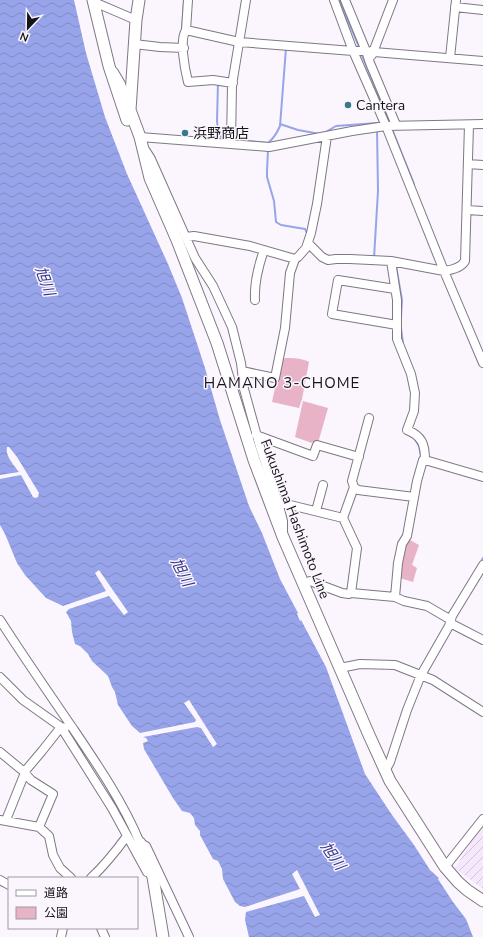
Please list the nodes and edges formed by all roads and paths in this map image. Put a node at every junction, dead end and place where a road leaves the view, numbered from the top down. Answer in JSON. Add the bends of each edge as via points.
{"nodes":[{"id":1,"x":139,"y":0,"type":"edge"},
{"id":2,"x":188,"y":0,"type":"edge"},
{"id":3,"x":246,"y":0,"type":"edge"},
{"id":4,"x":334,"y":0,"type":"edge"},
{"id":5,"x":346,"y":0,"type":"edge"},
{"id":6,"x":393,"y":0,"type":"edge"},
{"id":7,"x":94,"y":1,"type":"edge"},
{"id":8,"x":456,"y":4,"type":"edge"},
{"id":9,"x":483,"y":10,"type":"edge"},
{"id":10,"x":136,"y":20,"type":"junction"},
{"id":11,"x":186,"y":30,"type":"junction"},
{"id":12,"x":240,"y":42,"type":"junction"},
{"id":13,"x":134,"y":44,"type":"junction"},
{"id":14,"x":182,"y":48,"type":"junction"},
{"id":15,"x":363,"y":51,"type":"junction"},
{"id":16,"x":450,"y":58,"type":"junction"},
{"id":17,"x":483,"y":61,"type":"edge"},
{"id":18,"x":109,"y":66,"type":"junction"},
{"id":19,"x":233,"y":83,"type":"junction"},
{"id":20,"x":130,"y":110,"type":"junction"},
{"id":21,"x":483,"y":124,"type":"edge"},
{"id":22,"x":469,"y":125,"type":"junction"},
{"id":23,"x":386,"y":126,"type":"junction"},
{"id":24,"x":327,"y":136,"type":"junction"},
{"id":25,"x":142,"y":141,"type":"junction"},
{"id":26,"x":231,"y":141,"type":"junction"},
{"id":27,"x":468,"y":164,"type":"junction"},
{"id":28,"x":483,"y":165,"type":"edge"},
{"id":29,"x":150,"y":178,"type":"junction"},
{"id":30,"x":467,"y":210,"type":"junction"},
{"id":31,"x":483,"y":211,"type":"edge"},
{"id":32,"x":186,"y":237,"type":"junction"},
{"id":33,"x":307,"y":244,"type":"junction"},
{"id":34,"x":264,"y":250,"type":"junction"},
{"id":35,"x":295,"y":259,"type":"junction"},
{"id":36,"x":392,"y":264,"type":"junction"},
{"id":37,"x":447,"y":271,"type":"junction"},
{"id":38,"x":395,"y":289,"type":"junction"},
{"id":39,"x":254,"y":300,"type":"dead end"},
{"id":40,"x":397,"y":325,"type":"junction"},
{"id":41,"x":483,"y":363,"type":"edge"},
{"id":42,"x":242,"y":371,"type":"junction"},
{"id":43,"x":369,"y":418,"type":"dead end"},
{"id":44,"x":256,"y":435,"type":"junction"},
{"id":45,"x":359,"y":457,"type":"junction"},
{"id":46,"x":425,"y":458,"type":"junction"},
{"id":47,"x":483,"y":477,"type":"edge"},
{"id":48,"x":323,"y":485,"type":"dead end"},
{"id":49,"x":354,"y":487,"type":"junction"},
{"id":50,"x":412,"y":496,"type":"junction"},
{"id":51,"x":278,"y":502,"type":"junction"},
{"id":52,"x":316,"y":511,"type":"junction"},
{"id":53,"x":343,"y":518,"type":"junction"},
{"id":54,"x":283,"y":537,"type":"junction"},
{"id":55,"x":483,"y":565,"type":"edge"},
{"id":56,"x":303,"y":583,"type":"junction"},
{"id":57,"x":351,"y":593,"type":"junction"},
{"id":58,"x":395,"y":597,"type":"junction"},
{"id":59,"x":0,"y":620,"type":"edge"},
{"id":60,"x":451,"y":621,"type":"junction"},
{"id":61,"x":483,"y":640,"type":"edge"},
{"id":62,"x":340,"y":668,"type":"junction"},
{"id":63,"x":421,"y":675,"type":"junction"},
{"id":64,"x":0,"y":677,"type":"edge"},
{"id":65,"x":483,"y":712,"type":"edge"},
{"id":66,"x":61,"y":726,"type":"junction"},
{"id":67,"x":0,"y":752,"type":"edge"},
{"id":68,"x":98,"y":764,"type":"junction"},
{"id":69,"x":385,"y":771,"type":"junction"},
{"id":70,"x":25,"y":774,"type":"junction"},
{"id":71,"x":483,"y":819,"type":"edge"},
{"id":72,"x":3,"y":820,"type":"edge"},
{"id":73,"x":38,"y":828,"type":"junction"},
{"id":74,"x":127,"y":836,"type":"junction"},
{"id":75,"x":140,"y":843,"type":"junction"},
{"id":76,"x":446,"y":867,"type":"junction"},
{"id":77,"x":70,"y":877,"type":"edge"},
{"id":78,"x":92,"y":877,"type":"edge"},
{"id":79,"x":155,"y":887,"type":"junction"},
{"id":80,"x":483,"y":901,"type":"edge"},
{"id":81,"x":163,"y":937,"type":"edge"},
{"id":82,"x":189,"y":937,"type":"edge"}],
"edges":[{"from":1,"to":10,"type":"main road","name":"Fukushima Hashimoto Line"},
{"from":2,"to":11,"type":"street"},
{"from":3,"to":12,"type":"street"},
{"from":4,"to":15,"type":"street"},
{"from":5,"to":15,"type":"street"},
{"from":6,"to":15,"type":"street"},
{"from":7,"to":10,"type":"street"},
{"from":7,"to":18,"type":"main road"},
{"from":8,"to":9,"type":"street"},
{"from":8,"to":16,"type":"street"},
{"from":10,"to":13,"type":"main road","name":"Fukushima Hashimoto Line"},
{"from":11,"to":12,"type":"street"},
{"from":11,"to":14,"type":"street","via":[[183,34]]},
{"from":12,"to":15,"type":"street"},
{"from":12,"to":19,"type":"street"},
{"from":13,"to":14,"type":"street"},
{"from":13,"to":20,"type":"main road","name":"Fukushima Hashimoto Line"},
{"from":14,"to":19,"type":"street","via":[[188,82]]},
{"from":15,"to":16,"type":"street"},
{"from":15,"to":23,"type":"street"},
{"from":15,"to":23,"type":"street","via":[[370,63]]},
{"from":16,"to":17,"type":"street"},
{"from":18,"to":20,"type":"street","via":[[122,84]]},
{"from":18,"to":29,"type":"main road","via":[[132,136]]},
{"from":19,"to":26,"type":"street"},
{"from":20,"to":25,"type":"main road","name":"Fukushima Hashimoto Line"},
{"from":21,"to":22,"type":"street"},
{"from":22,"to":23,"type":"street"},
{"from":22,"to":27,"type":"street"},
{"from":23,"to":24,"type":"street"},
{"from":23,"to":37,"type":"street"},
{"from":24,"to":26,"type":"street","via":[[268,147]]},
{"from":24,"to":33,"type":"street","via":[[317,204]]},
{"from":25,"to":26,"type":"street"},
{"from":25,"to":29,"type":"main road","name":"Fukushima Hashimoto Line"},
{"from":25,"to":32,"type":"street"},
{"from":27,"to":28,"type":"street"},
{"from":27,"to":30,"type":"street"},
{"from":29,"to":54,"type":"main road","name":"Fukushima Hashimoto Line","via":[[218,343],[254,460]]},
{"from":30,"to":31,"type":"street"},
{"from":30,"to":37,"type":"street","via":[[465,261],[462,266]]},
{"from":32,"to":34,"type":"street","via":[[214,238]]},
{"from":32,"to":42,"type":"street","via":[[232,327]]},
{"from":33,"to":35,"type":"street"},
{"from":33,"to":36,"type":"street","via":[[328,260],[374,260]]},
{"from":34,"to":35,"type":"street"},
{"from":34,"to":39,"type":"street","via":[[257,272]]},
{"from":35,"to":42,"type":"street","via":[[290,273],[275,378]]},
{"from":36,"to":37,"type":"street"},
{"from":36,"to":38,"type":"street"},
{"from":37,"to":41,"type":"street"},
{"from":38,"to":40,"type":"street"},
{"from":38,"to":40,"type":"street","via":[[338,280],[332,314]]},
{"from":40,"to":46,"type":"street","via":[[397,339],[411,374],[415,393],[414,411],[407,430],[420,438]]},
{"from":42,"to":44,"type":"street"},
{"from":43,"to":45,"type":"street"},
{"from":44,"to":45,"type":"street","via":[[312,456],[317,445]]},
{"from":44,"to":51,"type":"street"},
{"from":45,"to":49,"type":"street","via":[[352,481]]},
{"from":46,"to":47,"type":"street"},
{"from":46,"to":50,"type":"street"},
{"from":48,"to":52,"type":"street"},
{"from":49,"to":50,"type":"street","via":[[358,490]]},
{"from":49,"to":53,"type":"street"},
{"from":50,"to":58,"type":"street","via":[[407,536],[402,544],[398,563]]},
{"from":51,"to":52,"type":"street"},
{"from":51,"to":54,"type":"street","via":[[283,521]]},
{"from":52,"to":53,"type":"street"},
{"from":53,"to":57,"type":"street","via":[[357,548]]},
{"from":54,"to":56,"type":"main road","name":"Fukushima Hashimoto Line"},
{"from":55,"to":60,"type":"street"},
{"from":56,"to":57,"type":"street","via":[[310,581]]},
{"from":56,"to":62,"type":"main road","name":"Fukushima Hashimoto Line"},
{"from":57,"to":58,"type":"street"},
{"from":58,"to":60,"type":"street","via":[[428,606]]},
{"from":59,"to":68,"type":"street"},
{"from":60,"to":61,"type":"street"},
{"from":60,"to":63,"type":"street"},
{"from":62,"to":63,"type":"street","via":[[360,664],[395,665]]},
{"from":62,"to":69,"type":"main road","name":"Fukushima Hashimoto Line"},
{"from":63,"to":65,"type":"street","via":[[434,680]]},
{"from":63,"to":69,"type":"street"},
{"from":64,"to":66,"type":"street","via":[[24,700]]},
{"from":66,"to":68,"type":"street","via":[[66,728],[88,757]]},
{"from":66,"to":70,"type":"street"},
{"from":66,"to":74,"type":"street"},
{"from":67,"to":70,"type":"street"},
{"from":68,"to":75,"type":"street"},
{"from":69,"to":76,"type":"main road","name":"Fukushima Hashimoto Line"},
{"from":70,"to":72,"type":"street"},
{"from":70,"to":73,"type":"street","via":[[53,794]]},
{"from":71,"to":76,"type":"street"},
{"from":72,"to":73,"type":"street"},
{"from":73,"to":77,"type":"street","via":[[49,836],[53,855],[60,868]]},
{"from":74,"to":78,"type":"street"},
{"from":74,"to":79,"type":"street"},
{"from":75,"to":79,"type":"main road"},
{"from":75,"to":82,"type":"street","via":[[146,846]]},
{"from":76,"to":80,"type":"main road","name":"Fukushima Hashimoto Line","via":[[458,882]]},
{"from":79,"to":81,"type":"main road"}]}
